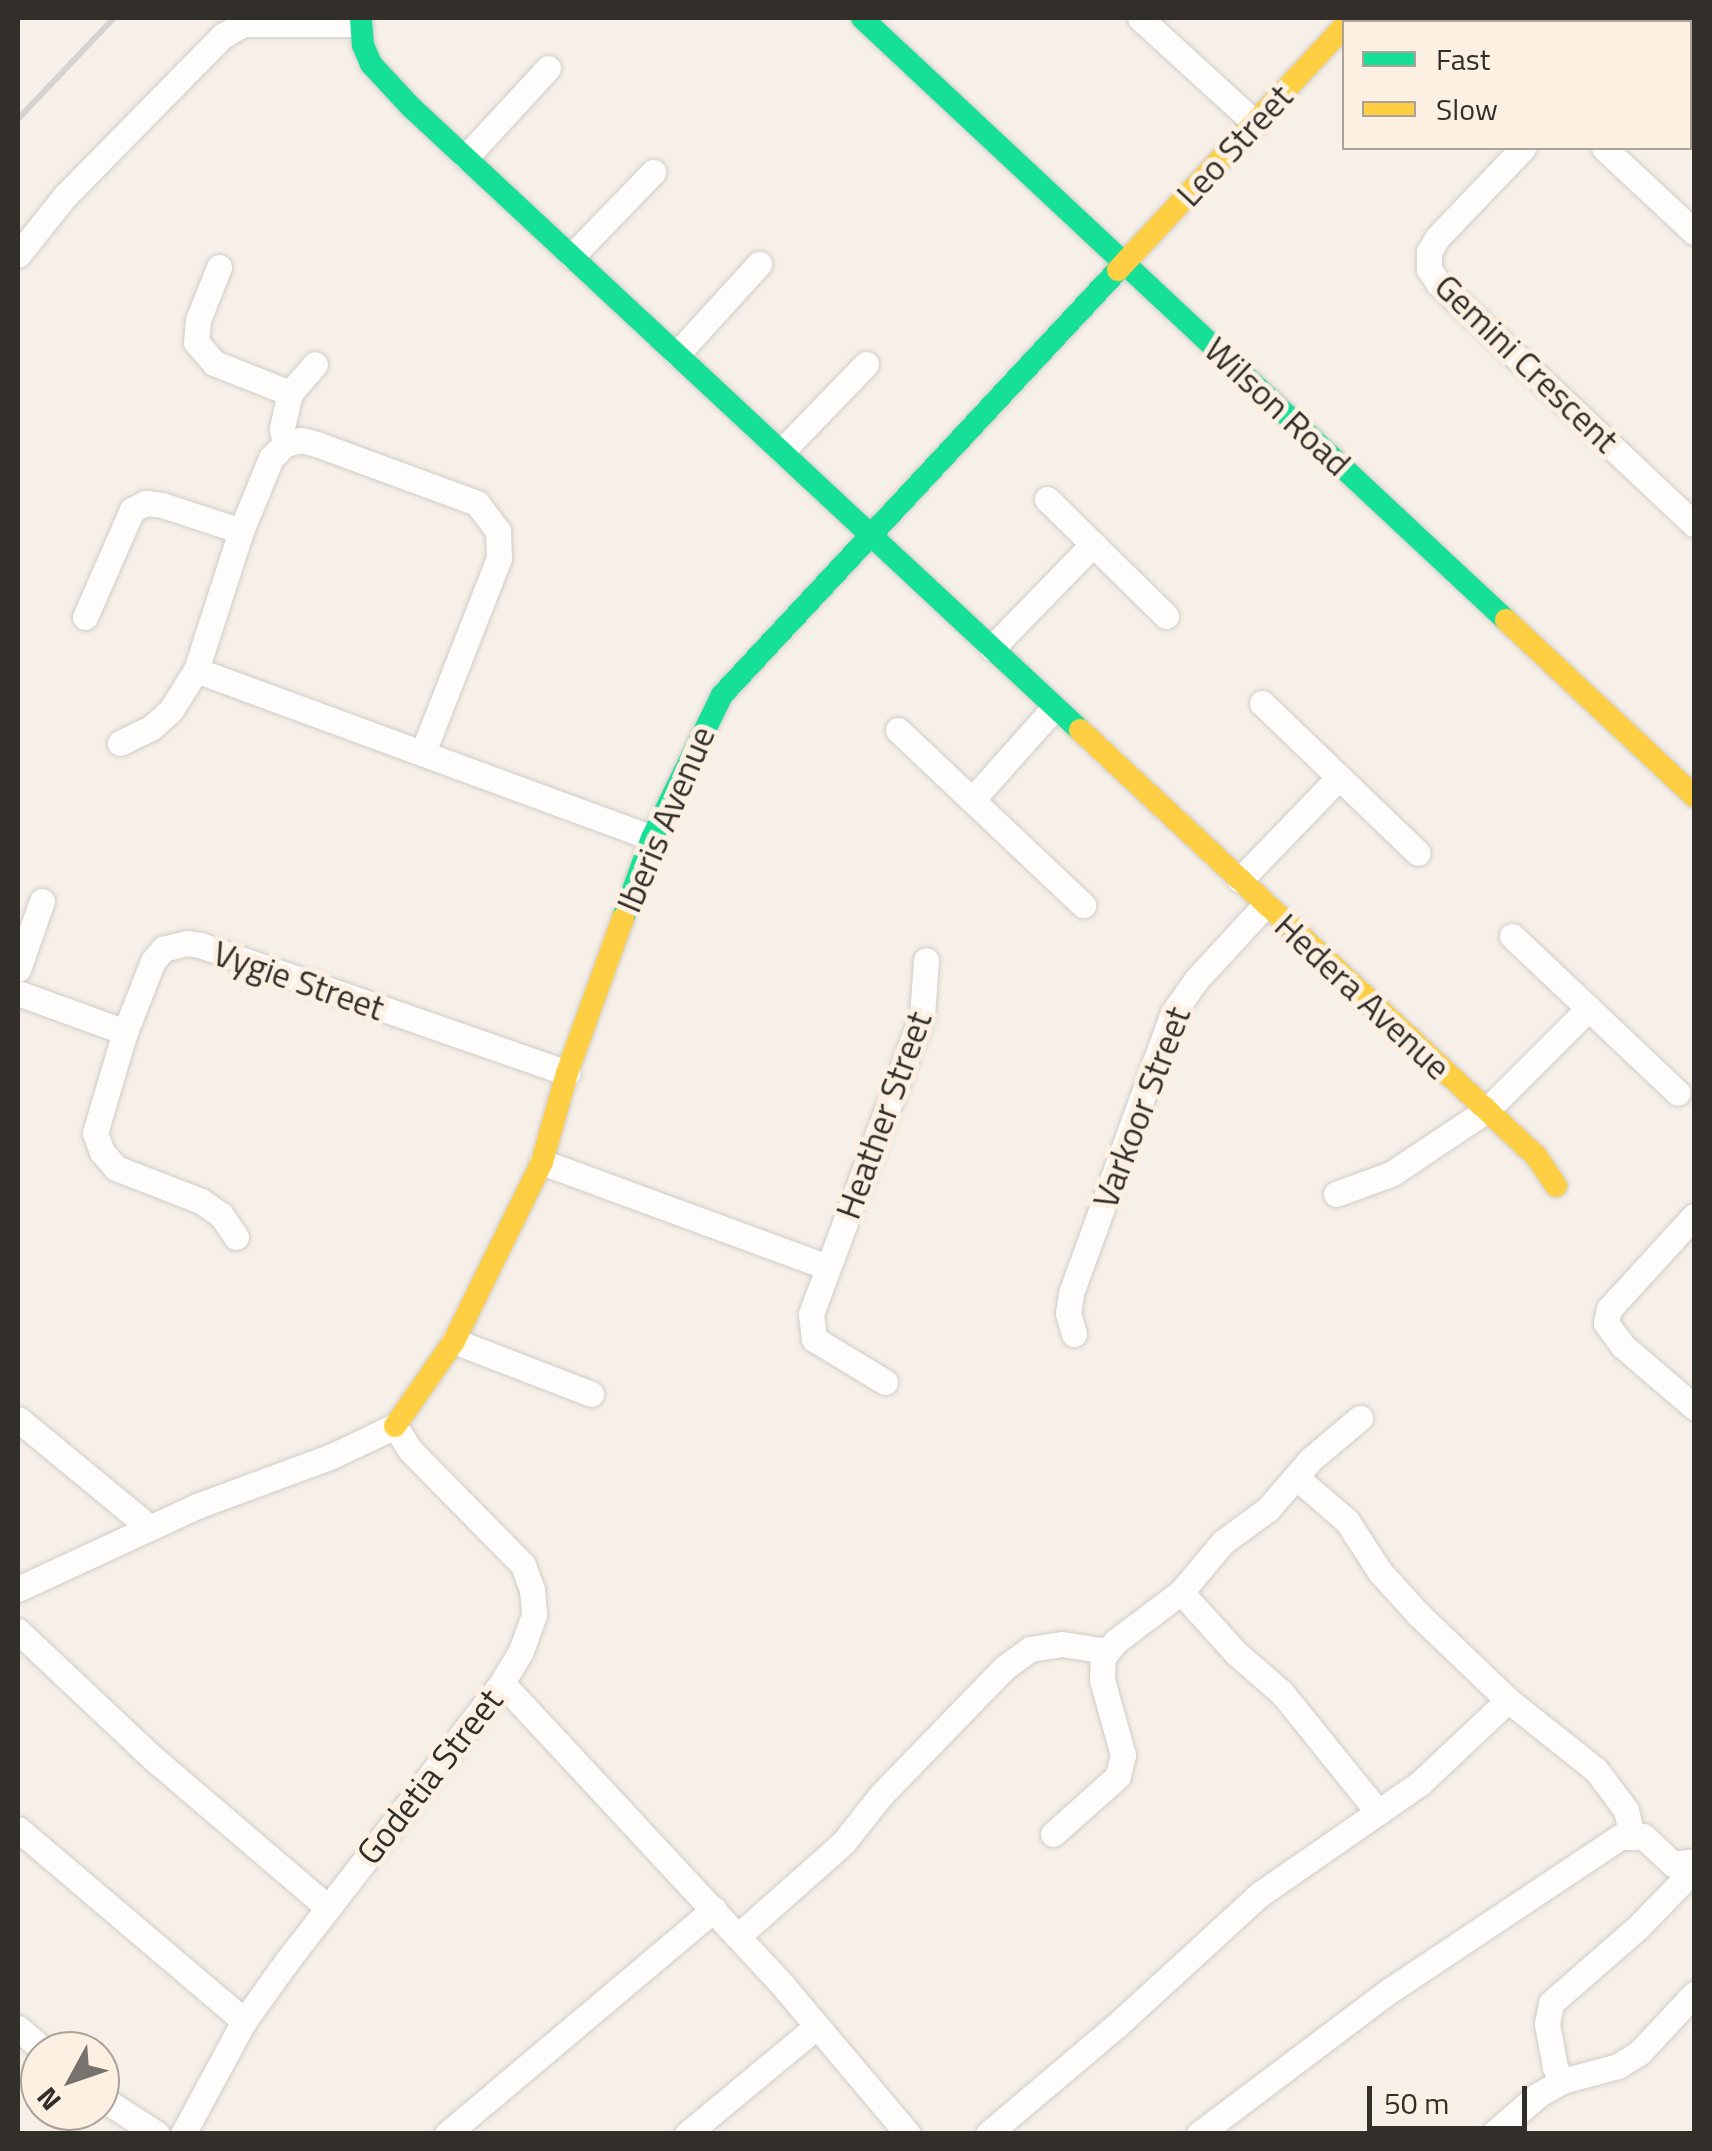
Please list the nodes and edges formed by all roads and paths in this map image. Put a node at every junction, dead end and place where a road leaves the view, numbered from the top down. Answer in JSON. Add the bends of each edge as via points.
{"nodes":[{"id":1,"x":862,"y":18,"type":"edge"},
{"id":2,"x":1140,"y":18,"type":"edge"},
{"id":3,"x":360,"y":21,"type":"edge"},
{"id":4,"x":1342,"y":29,"type":"edge"},
{"id":5,"x":548,"y":68,"type":"dead end"},
{"id":6,"x":1255,"y":122,"type":"junction"},
{"id":7,"x":1521,"y":150,"type":"edge"},
{"id":8,"x":1606,"y":150,"type":"edge"},
{"id":9,"x":466,"y":157,"type":"junction"},
{"id":10,"x":653,"y":172,"type":"dead end"},
{"id":11,"x":1694,"y":232,"type":"edge"},
{"id":12,"x":18,"y":255,"type":"edge"},
{"id":13,"x":572,"y":256,"type":"junction"},
{"id":14,"x":1124,"y":262,"type":"junction"},
{"id":15,"x":759,"y":264,"type":"dead end"},
{"id":16,"x":219,"y":267,"type":"dead end"},
{"id":17,"x":677,"y":354,"type":"junction"},
{"id":18,"x":315,"y":364,"type":"dead end"},
{"id":19,"x":866,"y":364,"type":"dead end"},
{"id":20,"x":290,"y":394,"type":"junction"},
{"id":21,"x":285,"y":444,"type":"junction"},
{"id":22,"x":782,"y":452,"type":"junction"},
{"id":23,"x":1047,"y":499,"type":"dead end"},
{"id":24,"x":1694,"y":524,"type":"edge"},
{"id":25,"x":241,"y":531,"type":"junction"},
{"id":26,"x":870,"y":535,"type":"junction"},
{"id":27,"x":1093,"y":544,"type":"junction"},
{"id":28,"x":1166,"y":616,"type":"dead end"},
{"id":29,"x":84,"y":618,"type":"dead end"},
{"id":30,"x":992,"y":648,"type":"junction"},
{"id":31,"x":196,"y":670,"type":"junction"},
{"id":32,"x":1262,"y":703,"type":"dead end"},
{"id":33,"x":1054,"y":708,"type":"junction"},
{"id":34,"x":898,"y":730,"type":"dead end"},
{"id":35,"x":120,"y":743,"type":"dead end"},
{"id":36,"x":423,"y":752,"type":"junction"},
{"id":37,"x":1339,"y":777,"type":"junction"},
{"id":38,"x":1694,"y":796,"type":"edge"},
{"id":39,"x":972,"y":800,"type":"junction"},
{"id":40,"x":652,"y":838,"type":"junction"},
{"id":41,"x":1418,"y":853,"type":"dead end"},
{"id":42,"x":1240,"y":880,"type":"junction"},
{"id":43,"x":42,"y":900,"type":"dead end"},
{"id":44,"x":1082,"y":905,"type":"dead end"},
{"id":45,"x":1265,"y":905,"type":"junction"},
{"id":46,"x":1512,"y":936,"type":"dead end"},
{"id":47,"x":926,"y":960,"type":"dead end"},
{"id":48,"x":18,"y":969,"type":"edge"},
{"id":49,"x":18,"y":993,"type":"edge"},
{"id":50,"x":1589,"y":1008,"type":"junction"},
{"id":51,"x":125,"y":1032,"type":"junction"},
{"id":52,"x":566,"y":1074,"type":"junction"},
{"id":53,"x":1678,"y":1092,"type":"dead end"},
{"id":54,"x":1487,"y":1110,"type":"junction"},
{"id":55,"x":542,"y":1162,"type":"junction"},
{"id":56,"x":1556,"y":1186,"type":"dead end"},
{"id":57,"x":1336,"y":1194,"type":"dead end"},
{"id":58,"x":1694,"y":1216,"type":"edge"},
{"id":59,"x":236,"y":1236,"type":"dead end"},
{"id":60,"x":827,"y":1268,"type":"junction"},
{"id":61,"x":1074,"y":1334,"type":"dead end"},
{"id":62,"x":454,"y":1341,"type":"junction"},
{"id":63,"x":886,"y":1382,"type":"dead end"},
{"id":64,"x":591,"y":1394,"type":"dead end"},
{"id":65,"x":1694,"y":1407,"type":"edge"},
{"id":66,"x":1360,"y":1418,"type":"dead end"},
{"id":67,"x":18,"y":1419,"type":"edge"},
{"id":68,"x":395,"y":1426,"type":"junction"},
{"id":69,"x":1298,"y":1479,"type":"junction"},
{"id":70,"x":150,"y":1528,"type":"junction"},
{"id":71,"x":18,"y":1589,"type":"edge"},
{"id":72,"x":1181,"y":1592,"type":"junction"},
{"id":73,"x":18,"y":1631,"type":"edge"},
{"id":74,"x":1108,"y":1651,"type":"junction"},
{"id":75,"x":502,"y":1683,"type":"junction"},
{"id":76,"x":1508,"y":1700,"type":"junction"},
{"id":77,"x":1378,"y":1812,"type":"junction"},
{"id":78,"x":18,"y":1829,"type":"edge"},
{"id":79,"x":1054,"y":1834,"type":"dead end"},
{"id":80,"x":1632,"y":1837,"type":"junction"},
{"id":81,"x":1693,"y":1863,"type":"edge"},
{"id":82,"x":327,"y":1907,"type":"junction"},
{"id":83,"x":714,"y":1910,"type":"junction"},
{"id":84,"x":738,"y":1936,"type":"junction"},
{"id":85,"x":1694,"y":1994,"type":"edge"},
{"id":86,"x":244,"y":2021,"type":"junction"},
{"id":87,"x":817,"y":2026,"type":"junction"},
{"id":88,"x":1562,"y":2081,"type":"junction"},
{"id":89,"x":120,"y":2110,"type":"edge"},
{"id":90,"x":157,"y":2134,"type":"edge"},
{"id":91,"x":183,"y":2134,"type":"edge"},
{"id":92,"x":447,"y":2134,"type":"edge"},
{"id":93,"x":687,"y":2134,"type":"edge"},
{"id":94,"x":908,"y":2134,"type":"edge"},
{"id":95,"x":988,"y":2134,"type":"edge"},
{"id":96,"x":1199,"y":2134,"type":"edge"},
{"id":97,"x":1493,"y":2134,"type":"edge"}],
"edges":[{"from":1,"to":14,"type":"street","name":"Wilson Road"},
{"from":2,"to":6,"type":"street"},
{"from":3,"to":9,"type":"street","name":"Hedera Avenue","via":[[371,64]]},
{"from":3,"to":12,"type":"street","via":[[244,24],[222,36],[65,196]]},
{"from":4,"to":6,"type":"street","name":"Leo Street"},
{"from":5,"to":9,"type":"street"},
{"from":6,"to":14,"type":"street","name":"Leo Street"},
{"from":7,"to":24,"type":"street","name":"Gemini Crescent","via":[[1437,238],[1430,269]]},
{"from":8,"to":11,"type":"street"},
{"from":9,"to":13,"type":"street","name":"Hedera Avenue"},
{"from":10,"to":13,"type":"street"},
{"from":13,"to":17,"type":"street","name":"Hedera Avenue"},
{"from":14,"to":26,"type":"street","name":"Iberis Avenue"},
{"from":14,"to":38,"type":"street","name":"Wilson Road"},
{"from":15,"to":17,"type":"street"},
{"from":16,"to":20,"type":"street","via":[[198,320],[198,347],[214,363]]},
{"from":17,"to":22,"type":"street","name":"Hedera Avenue"},
{"from":18,"to":20,"type":"street"},
{"from":19,"to":22,"type":"street"},
{"from":20,"to":21,"type":"street"},
{"from":21,"to":25,"type":"street","via":[[271,458]]},
{"from":21,"to":36,"type":"street","via":[[317,444],[477,503],[498,531],[498,558]]},
{"from":22,"to":26,"type":"street","name":"Hedera Avenue"},
{"from":23,"to":27,"type":"street"},
{"from":25,"to":29,"type":"street","via":[[162,505],[132,510]]},
{"from":25,"to":31,"type":"street"},
{"from":26,"to":30,"type":"street","name":"Hedera Avenue"},
{"from":26,"to":40,"type":"street","name":"Iberis Avenue","via":[[722,695],[689,751]]},
{"from":27,"to":28,"type":"street"},
{"from":27,"to":30,"type":"street"},
{"from":30,"to":33,"type":"street","name":"Hedera Avenue"},
{"from":31,"to":35,"type":"street","via":[[171,710]]},
{"from":31,"to":36,"type":"street"},
{"from":32,"to":37,"type":"street"},
{"from":33,"to":39,"type":"street"},
{"from":33,"to":42,"type":"street","name":"Hedera Avenue"},
{"from":34,"to":39,"type":"street"},
{"from":36,"to":40,"type":"street"},
{"from":37,"to":41,"type":"street"},
{"from":37,"to":42,"type":"street"},
{"from":39,"to":44,"type":"street"},
{"from":40,"to":52,"type":"street","name":"Iberis Avenue"},
{"from":42,"to":45,"type":"street","name":"Hedera Avenue"},
{"from":43,"to":48,"type":"street"},
{"from":45,"to":54,"type":"street","name":"Hedera Avenue"},
{"from":45,"to":61,"type":"street","name":"Varkoor Street","via":[[1173,1013],[1071,1293]]},
{"from":46,"to":50,"type":"street"},
{"from":47,"to":60,"type":"street","name":"Heather Street","via":[[922,1016]]},
{"from":49,"to":51,"type":"street"},
{"from":50,"to":53,"type":"street"},
{"from":50,"to":54,"type":"street"},
{"from":51,"to":52,"type":"street","name":"Vygie Street","via":[[152,961],[163,949],[187,943]]},
{"from":51,"to":59,"type":"street","name":"Vygie Street","via":[[95,1124],[102,1152],[126,1174],[202,1201]]},
{"from":52,"to":55,"type":"street","name":"Iberis Avenue"},
{"from":54,"to":56,"type":"street","name":"Hedera Avenue","via":[[1536,1156]]},
{"from":54,"to":57,"type":"street","via":[[1391,1174]]},
{"from":55,"to":60,"type":"street"},
{"from":55,"to":62,"type":"street","name":"Iberis Avenue"},
{"from":58,"to":65,"type":"street","via":[[1608,1309],[1606,1323]]},
{"from":60,"to":63,"type":"street","name":"Heather Street","via":[[811,1314],[814,1339]]},
{"from":62,"to":64,"type":"street"},
{"from":62,"to":68,"type":"street","name":"Iberis Avenue"},
{"from":66,"to":69,"type":"street","via":[[1311,1459]]},
{"from":67,"to":70,"type":"street"},
{"from":68,"to":70,"type":"street"},
{"from":68,"to":75,"type":"street","name":"Godetia Street","via":[[410,1450],[523,1565],[534,1615]]},
{"from":69,"to":72,"type":"street","via":[[1223,1542]]},
{"from":69,"to":76,"type":"street","via":[[1347,1520],[1393,1586]]},
{"from":70,"to":71,"type":"street"},
{"from":72,"to":74,"type":"street"},
{"from":72,"to":77,"type":"street","via":[[1282,1694]]},
{"from":73,"to":82,"type":"street","via":[[154,1760]]},
{"from":74,"to":79,"type":"street","via":[[1102,1680],[1123,1754],[1118,1776]]},
{"from":74,"to":84,"type":"street","via":[[1062,1644],[1030,1649],[1004,1668],[842,1842]]},
{"from":75,"to":82,"type":"street","name":"Godetia Street"},
{"from":75,"to":83,"type":"street"},
{"from":76,"to":77,"type":"street","via":[[1419,1784]]},
{"from":76,"to":80,"type":"street","via":[[1596,1770],[1626,1810]]},
{"from":77,"to":95,"type":"street","via":[[1260,1894]]},
{"from":78,"to":86,"type":"street"},
{"from":80,"to":81,"type":"street","via":[[1643,1836],[1672,1864]]},
{"from":80,"to":96,"type":"street","via":[[1620,1838],[1526,1897]]},
{"from":81,"to":88,"type":"street","via":[[1638,1926],[1550,2003],[1547,2024]]},
{"from":82,"to":86,"type":"street","name":"Godetia Street"},
{"from":83,"to":84,"type":"street"},
{"from":83,"to":92,"type":"street"},
{"from":84,"to":87,"type":"street"},
{"from":85,"to":88,"type":"street","via":[[1640,2052],[1618,2066]]},
{"from":86,"to":91,"type":"street","name":"Godetia Street"},
{"from":87,"to":93,"type":"street"},
{"from":87,"to":94,"type":"street"},
{"from":88,"to":97,"type":"street"},
{"from":89,"to":90,"type":"street"}]}
